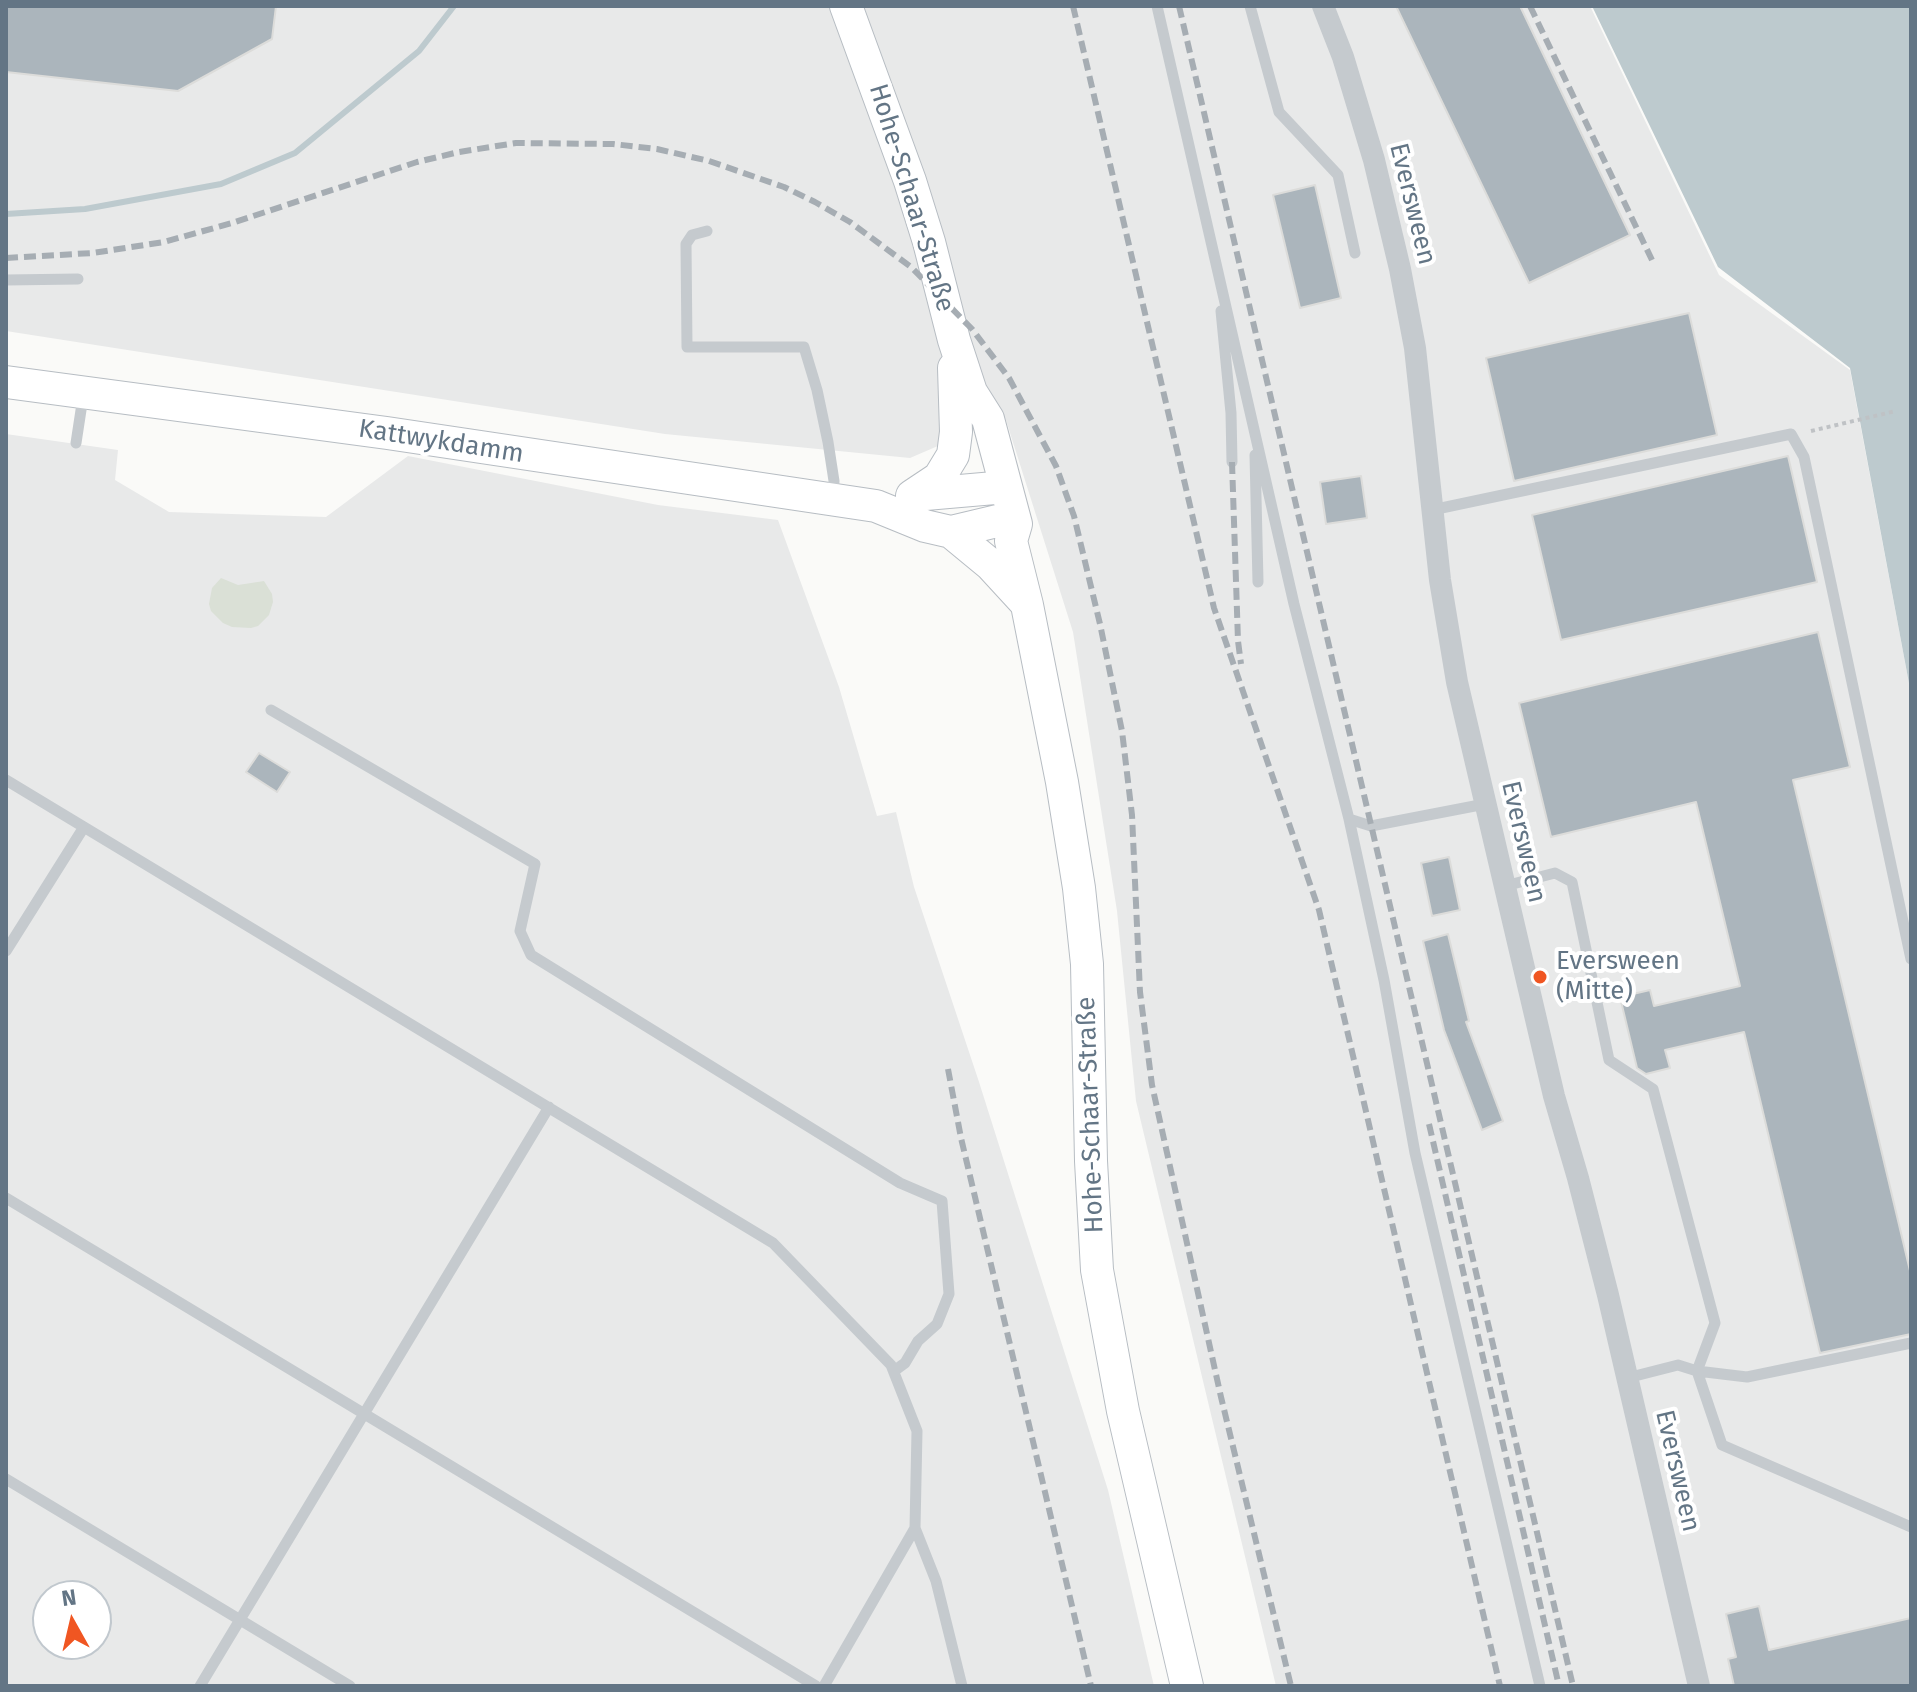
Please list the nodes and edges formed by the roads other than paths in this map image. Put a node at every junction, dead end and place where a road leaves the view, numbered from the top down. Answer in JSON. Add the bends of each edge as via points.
{"nodes":[{"id":1,"x":846,"y":6,"type":"edge"},
{"id":2,"x":1157,"y":6,"type":"edge"},
{"id":3,"x":1250,"y":6,"type":"edge"},
{"id":4,"x":1323,"y":6,"type":"edge"},
{"id":5,"x":707,"y":231,"type":"dead end"},
{"id":6,"x":1355,"y":253,"type":"dead end"},
{"id":7,"x":78,"y":279,"type":"dead end"},
{"id":8,"x":1218,"y":279,"type":"junction"},
{"id":9,"x":6,"y":280,"type":"edge"},
{"id":10,"x":954,"y":340,"type":"junction"},
{"id":11,"x":6,"y":382,"type":"edge"},
{"id":12,"x":84,"y":392,"type":"junction"},
{"id":13,"x":1254,"y":427,"type":"junction"},
{"id":14,"x":76,"y":443,"type":"dead end"},
{"id":15,"x":1232,"y":462,"type":"dead end"},
{"id":16,"x":912,"y":496,"type":"junction"},
{"id":17,"x":833,"y":500,"type":"junction"},
{"id":18,"x":876,"y":506,"type":"junction"},
{"id":19,"x":1432,"y":510,"type":"junction"},
{"id":20,"x":1004,"y":511,"type":"junction"},
{"id":21,"x":951,"y":532,"type":"junction"},
{"id":22,"x":1258,"y":582,"type":"dead end"},
{"id":23,"x":1027,"y":605,"type":"junction"},
{"id":24,"x":271,"y":710,"type":"dead end"},
{"id":25,"x":6,"y":780,"type":"edge"},
{"id":26,"x":1485,"y":804,"type":"junction"},
{"id":27,"x":1349,"y":819,"type":"junction"},
{"id":28,"x":84,"y":827,"type":"junction"},
{"id":29,"x":1505,"y":886,"type":"junction"},
{"id":30,"x":6,"y":951,"type":"edge"},
{"id":31,"x":1911,"y":959,"type":"edge"},
{"id":32,"x":549,"y":1107,"type":"junction"},
{"id":33,"x":6,"y":1198,"type":"edge"},
{"id":34,"x":1911,"y":1343,"type":"edge"},
{"id":35,"x":894,"y":1371,"type":"junction"},
{"id":36,"x":1697,"y":1371,"type":"junction"},
{"id":37,"x":1627,"y":1378,"type":"junction"},
{"id":38,"x":364,"y":1414,"type":"junction"},
{"id":39,"x":6,"y":1479,"type":"edge"},
{"id":40,"x":1911,"y":1527,"type":"edge"},
{"id":41,"x":915,"y":1528,"type":"junction"},
{"id":42,"x":240,"y":1620,"type":"junction"},
{"id":43,"x":200,"y":1686,"type":"edge"},
{"id":44,"x":350,"y":1686,"type":"edge"},
{"id":45,"x":816,"y":1686,"type":"edge"},
{"id":46,"x":824,"y":1686,"type":"edge"},
{"id":47,"x":962,"y":1686,"type":"edge"},
{"id":48,"x":1187,"y":1686,"type":"edge"},
{"id":49,"x":1540,"y":1686,"type":"edge"},
{"id":50,"x":1699,"y":1686,"type":"edge"}],
"edges":[{"from":1,"to":10,"type":"main road","name":"Hohe-Schaar-Straße","via":[[923,221]]},
{"from":2,"to":8,"type":"lane"},
{"from":3,"to":6,"type":"lane","via":[[1279,112],[1338,175]]},
{"from":4,"to":19,"type":"street","name":"Eversween","via":[[1374,160],[1400,269],[1415,348]]},
{"from":5,"to":17,"type":"lane","via":[[692,235],[686,244],[687,347],[804,347],[828,442]]},
{"from":7,"to":9,"type":"lane"},
{"from":8,"to":13,"type":"lane"},
{"from":8,"to":15,"type":"lane"},
{"from":10,"to":16,"type":"main road","via":[[953,455],[939,478]]},
{"from":10,"to":20,"type":"main road","name":"Hohe-Schaar-Straße","via":[[971,392],[988,419]]},
{"from":11,"to":12,"type":"main road","name":"Kattwykdamm"},
{"from":12,"to":14,"type":"lane"},
{"from":12,"to":17,"type":"main road","name":"Kattwykdamm"},
{"from":13,"to":22,"type":"lane"},
{"from":13,"to":27,"type":"lane"},
{"from":16,"to":18,"type":"main road","name":"Kattwykdamm"},
{"from":16,"to":20,"type":"main road","name":"Kattwykdamm"},
{"from":17,"to":18,"type":"main road","name":"Kattwykdamm"},
{"from":18,"to":21,"type":"main road","name":"Kattwykdamm"},
{"from":19,"to":26,"type":"street","name":"Eversween","via":[[1449,637]]},
{"from":19,"to":31,"type":"lane","via":[[1791,434],[1804,457]]},
{"from":20,"to":21,"type":"main road","name":"Kattwykdamm"},
{"from":20,"to":23,"type":"main road","name":"Hohe-Schaar-Straße"},
{"from":21,"to":23,"type":"main road"},
{"from":23,"to":48,"type":"main road","name":"Hohe-Schaar-Straße","via":[[1079,888],[1100,1285],[1123,1411]]},
{"from":24,"to":35,"type":"lane","via":[[535,864],[520,931],[531,955],[900,1183],[942,1201],[949,1294],[937,1324]]},
{"from":25,"to":28,"type":"lane"},
{"from":26,"to":27,"type":"lane","via":[[1371,826]]},
{"from":26,"to":29,"type":"street","name":"Eversween"},
{"from":27,"to":49,"type":"lane","via":[[1415,1153]]},
{"from":28,"to":30,"type":"lane"},
{"from":28,"to":32,"type":"lane"},
{"from":29,"to":36,"type":"lane","via":[[1555,873],[1572,882],[1609,1060],[1653,1089],[1715,1323]]},
{"from":29,"to":37,"type":"street","name":"Eversween"},
{"from":32,"to":35,"type":"lane","via":[[773,1243]]},
{"from":32,"to":38,"type":"lane"},
{"from":33,"to":38,"type":"lane"},
{"from":34,"to":36,"type":"lane","via":[[1747,1377]]},
{"from":35,"to":41,"type":"lane","via":[[917,1431]]},
{"from":36,"to":37,"type":"lane","via":[[1678,1365]]},
{"from":36,"to":40,"type":"lane","via":[[1722,1445]]},
{"from":37,"to":50,"type":"street","name":"Eversween"},
{"from":38,"to":42,"type":"lane"},
{"from":38,"to":45,"type":"lane"},
{"from":39,"to":42,"type":"lane"},
{"from":41,"to":46,"type":"lane"},
{"from":41,"to":47,"type":"lane","via":[[936,1581]]},
{"from":42,"to":43,"type":"lane"},
{"from":42,"to":44,"type":"lane"}]}
